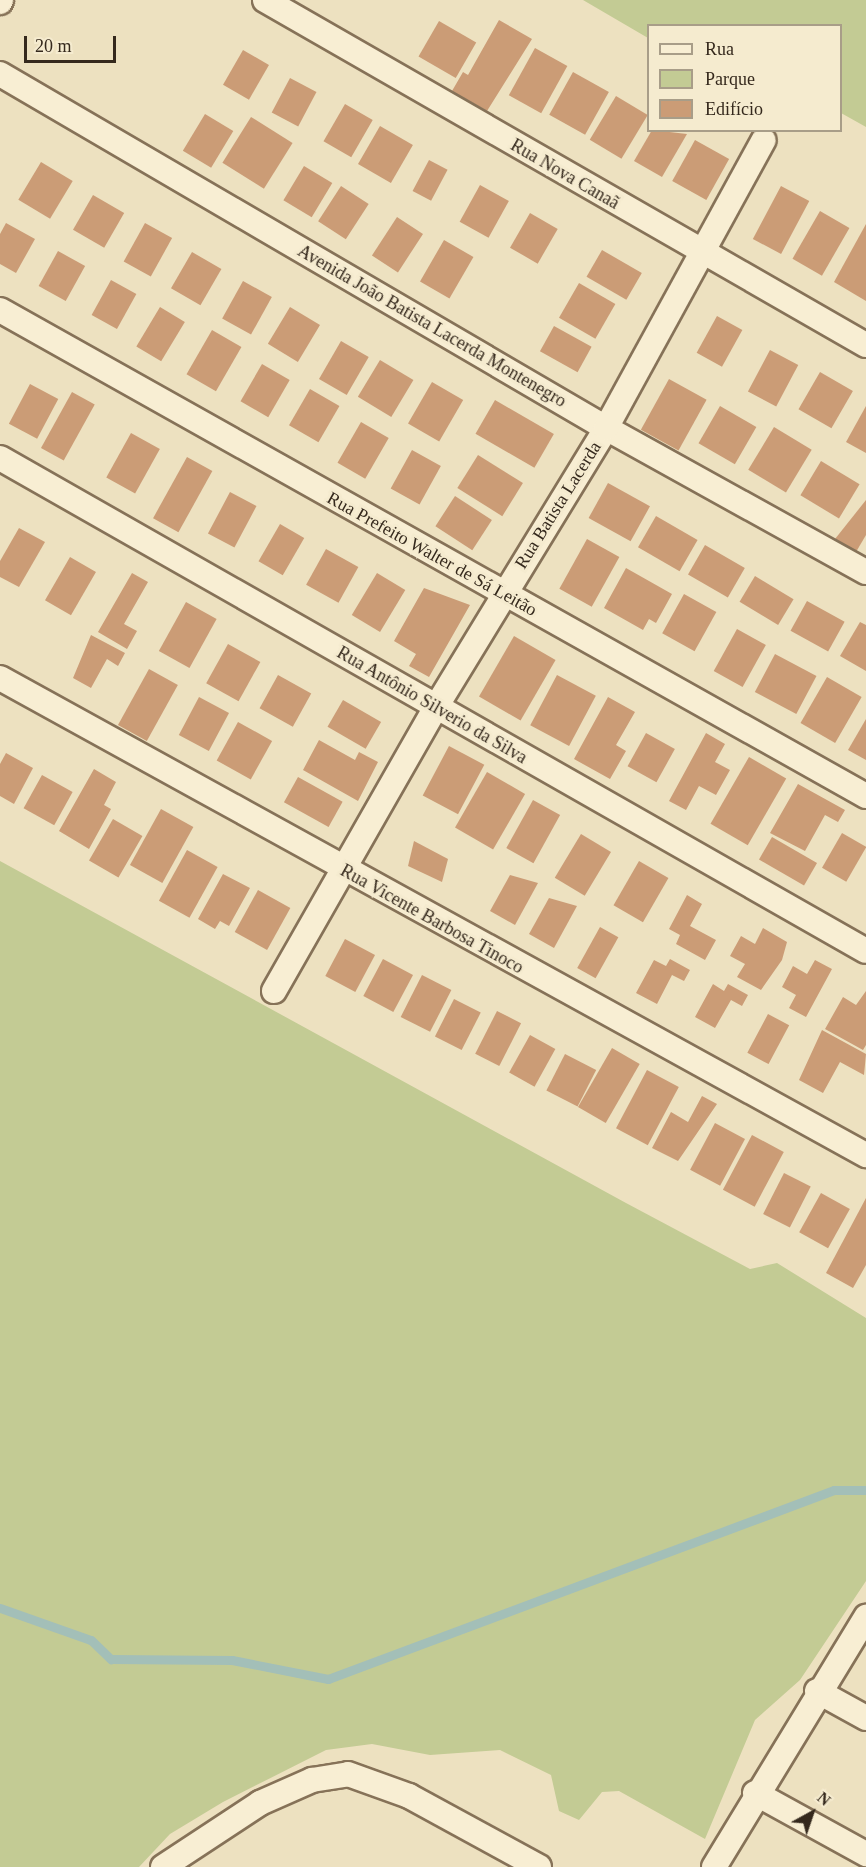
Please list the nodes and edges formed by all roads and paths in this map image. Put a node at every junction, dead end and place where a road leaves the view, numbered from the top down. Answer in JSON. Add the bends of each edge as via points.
{"nodes":[{"id":1,"x":266,"y":0,"type":"edge"},
{"id":2,"x":0,"y":74,"type":"edge"},
{"id":3,"x":764,"y":140,"type":"dead end"},
{"id":4,"x":701,"y":252,"type":"junction"},
{"id":5,"x":0,"y":310,"type":"edge"},
{"id":6,"x":866,"y":345,"type":"edge"},
{"id":7,"x":606,"y":428,"type":"junction"},
{"id":8,"x":0,"y":458,"type":"edge"},
{"id":9,"x":866,"y":572,"type":"edge"},
{"id":10,"x":503,"y":594,"type":"junction"},
{"id":11,"x":0,"y":678,"type":"edge"},
{"id":12,"x":435,"y":707,"type":"junction"},
{"id":13,"x":866,"y":796,"type":"edge"},
{"id":14,"x":344,"y":871,"type":"junction"},
{"id":15,"x":866,"y":951,"type":"edge"},
{"id":16,"x":274,"y":991,"type":"dead end"},
{"id":17,"x":866,"y":1155,"type":"edge"},
{"id":18,"x":866,"y":1617,"type":"edge"},
{"id":19,"x":818,"y":1691,"type":"junction"},
{"id":20,"x":866,"y":1718,"type":"edge"},
{"id":21,"x":755,"y":1793,"type":"junction"},
{"id":22,"x":866,"y":1854,"type":"edge"},
{"id":23,"x":163,"y":1867,"type":"edge"},
{"id":24,"x":538,"y":1867,"type":"edge"},
{"id":25,"x":714,"y":1867,"type":"edge"}],
"edges":[{"from":1,"to":4,"type":"street","name":"Rua Nova Canaã"},
{"from":2,"to":7,"type":"street","name":"Avenida João Batista Lacerda Montenegro"},
{"from":3,"to":4,"type":"street","name":"Rua Batista Lacerda"},
{"from":4,"to":6,"type":"street","name":"Rua Nova Canaã"},
{"from":4,"to":7,"type":"street","name":"Rua Batista Lacerda"},
{"from":5,"to":10,"type":"street","name":"Rua Prefeito Walter de Sá Leitão"},
{"from":7,"to":9,"type":"street","name":"Avenida João Batista Lacerda Montenegro"},
{"from":7,"to":10,"type":"street","name":"Rua Batista Lacerda"},
{"from":8,"to":12,"type":"street","name":"Rua Antônio Silverio da Silva"},
{"from":10,"to":12,"type":"street","name":"Rua Batista Lacerda"},
{"from":10,"to":13,"type":"street","name":"Rua Prefeito Walter de Sá Leitão"},
{"from":11,"to":14,"type":"street","name":"Rua Vicente Barbosa Tinoco"},
{"from":12,"to":14,"type":"street","name":"Rua Batista Lacerda"},
{"from":12,"to":15,"type":"street","name":"Rua Antônio Silverio da Silva"},
{"from":14,"to":16,"type":"street","name":"Rua Batista Lacerda"},
{"from":14,"to":17,"type":"street","name":"Rua Vicente Barbosa Tinoco"},
{"from":18,"to":19,"type":"street"},
{"from":19,"to":20,"type":"street"},
{"from":19,"to":21,"type":"street"},
{"from":21,"to":22,"type":"street"},
{"from":21,"to":25,"type":"street"},
{"from":23,"to":24,"type":"street","via":[[260,1803],[312,1780],[348,1774],[409,1796]]}]}
